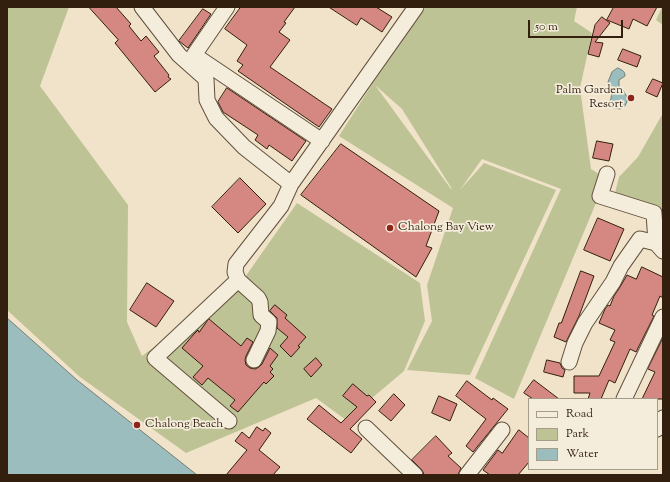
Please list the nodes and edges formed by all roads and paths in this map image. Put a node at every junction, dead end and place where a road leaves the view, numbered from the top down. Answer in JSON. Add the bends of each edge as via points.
{"nodes":[{"id":1,"x":142,"y":7,"type":"edge"},
{"id":2,"x":227,"y":7,"type":"edge"},
{"id":3,"x":416,"y":7,"type":"edge"},
{"id":4,"x":322,"y":141,"type":"junction"},
{"id":5,"x":607,"y":174,"type":"dead end"},
{"id":6,"x":291,"y":184,"type":"junction"},
{"id":7,"x":659,"y":247,"type":"edge"},
{"id":8,"x":238,"y":280,"type":"junction"},
{"id":9,"x":663,"y":317,"type":"edge"},
{"id":10,"x":254,"y":360,"type":"dead end"},
{"id":11,"x":569,"y":362,"type":"dead end"},
{"id":12,"x":624,"y":398,"type":"edge"},
{"id":13,"x":663,"y":418,"type":"edge"},
{"id":14,"x":229,"y":421,"type":"dead end"},
{"id":15,"x":658,"y":427,"type":"edge"},
{"id":16,"x":366,"y":428,"type":"dead end"},
{"id":17,"x":502,"y":430,"type":"dead end"},
{"id":18,"x":415,"y":475,"type":"edge"},
{"id":19,"x":467,"y":475,"type":"edge"}],
"edges":[{"from":1,"to":6,"type":"street","via":[[179,55],[206,79],[207,100],[216,118],[244,147]]},
{"from":2,"to":4,"type":"street","via":[[194,55]]},
{"from":3,"to":4,"type":"street"},
{"from":4,"to":6,"type":"street"},
{"from":5,"to":7,"type":"street","via":[[600,196],[654,213]]},
{"from":6,"to":8,"type":"street","via":[[281,206],[236,264]]},
{"from":7,"to":11,"type":"street","via":[[640,239],[584,323]]},
{"from":8,"to":10,"type":"street","via":[[258,298],[261,316],[269,322],[268,331]]},
{"from":8,"to":14,"type":"street","via":[[154,360]]},
{"from":9,"to":12,"type":"street"},
{"from":13,"to":15,"type":"street"},
{"from":16,"to":18,"type":"street"},
{"from":17,"to":19,"type":"street"}]}
